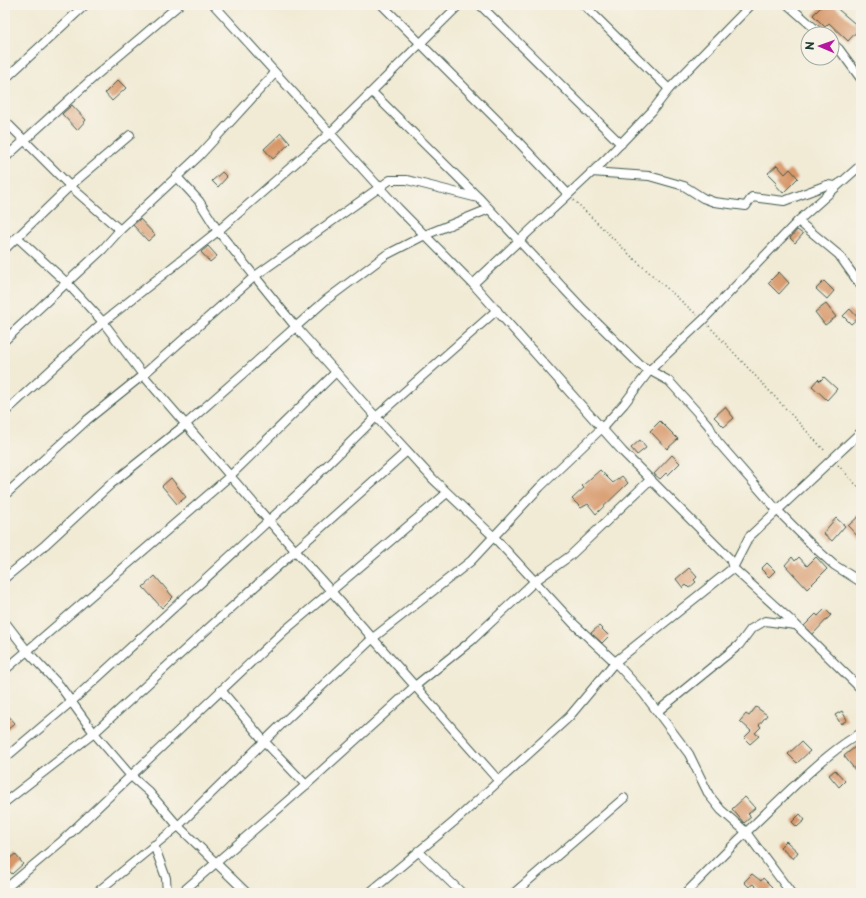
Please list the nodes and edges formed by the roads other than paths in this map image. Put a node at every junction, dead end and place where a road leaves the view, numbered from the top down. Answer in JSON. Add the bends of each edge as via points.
{"nodes":[{"id":1,"x":85,"y":5,"type":"edge"},
{"id":2,"x":178,"y":5,"type":"edge"},
{"id":3,"x":214,"y":5,"type":"edge"},
{"id":4,"x":382,"y":5,"type":"edge"},
{"id":5,"x":459,"y":5,"type":"edge"},
{"id":6,"x":480,"y":5,"type":"edge"},
{"id":7,"x":584,"y":5,"type":"edge"},
{"id":8,"x":751,"y":5,"type":"edge"},
{"id":9,"x":788,"y":5,"type":"edge"},
{"id":10,"x":812,"y":26,"type":"edge"},
{"id":11,"x":420,"y":44,"type":"junction"},
{"id":12,"x":840,"y":52,"type":"edge"},
{"id":13,"x":275,"y":73,"type":"junction"},
{"id":14,"x":5,"y":79,"type":"edge"},
{"id":15,"x":861,"y":79,"type":"edge"},
{"id":16,"x":669,"y":89,"type":"junction"},
{"id":17,"x":372,"y":92,"type":"junction"},
{"id":18,"x":5,"y":121,"type":"edge"},
{"id":19,"x":331,"y":132,"type":"junction"},
{"id":20,"x":130,"y":135,"type":"dead end"},
{"id":21,"x":24,"y":141,"type":"junction"},
{"id":22,"x":621,"y":144,"type":"junction"},
{"id":23,"x":5,"y":158,"type":"edge"},
{"id":24,"x":861,"y":165,"type":"edge"},
{"id":25,"x":591,"y":172,"type":"junction"},
{"id":26,"x":177,"y":177,"type":"junction"},
{"id":27,"x":846,"y":179,"type":"junction"},
{"id":28,"x":70,"y":186,"type":"junction"},
{"id":29,"x":380,"y":188,"type":"junction"},
{"id":30,"x":568,"y":194,"type":"junction"},
{"id":31,"x":479,"y":198,"type":"junction"},
{"id":32,"x":489,"y":209,"type":"junction"},
{"id":33,"x":798,"y":221,"type":"junction"},
{"id":34,"x":120,"y":230,"type":"junction"},
{"id":35,"x":218,"y":231,"type":"junction"},
{"id":36,"x":425,"y":235,"type":"junction"},
{"id":37,"x":18,"y":238,"type":"junction"},
{"id":38,"x":518,"y":241,"type":"junction"},
{"id":39,"x":5,"y":249,"type":"edge"},
{"id":40,"x":255,"y":276,"type":"junction"},
{"id":41,"x":67,"y":283,"type":"junction"},
{"id":42,"x":473,"y":284,"type":"junction"},
{"id":43,"x":861,"y":286,"type":"edge"},
{"id":44,"x":497,"y":310,"type":"junction"},
{"id":45,"x":103,"y":322,"type":"junction"},
{"id":46,"x":295,"y":326,"type":"junction"},
{"id":47,"x":6,"y":337,"type":"edge"},
{"id":48,"x":650,"y":370,"type":"junction"},
{"id":49,"x":336,"y":372,"type":"junction"},
{"id":50,"x":143,"y":375,"type":"junction"},
{"id":51,"x":5,"y":412,"type":"edge"},
{"id":52,"x":376,"y":416,"type":"junction"},
{"id":53,"x":186,"y":424,"type":"junction"},
{"id":54,"x":602,"y":428,"type":"junction"},
{"id":55,"x":861,"y":432,"type":"edge"},
{"id":56,"x":408,"y":451,"type":"junction"},
{"id":57,"x":230,"y":476,"type":"junction"},
{"id":58,"x":651,"y":479,"type":"junction"},
{"id":59,"x":447,"y":493,"type":"junction"},
{"id":60,"x":5,"y":496,"type":"edge"},
{"id":61,"x":778,"y":511,"type":"junction"},
{"id":62,"x":269,"y":521,"type":"junction"},
{"id":63,"x":493,"y":536,"type":"junction"},
{"id":64,"x":295,"y":551,"type":"junction"},
{"id":65,"x":733,"y":568,"type":"junction"},
{"id":66,"x":5,"y":578,"type":"edge"},
{"id":67,"x":536,"y":581,"type":"junction"},
{"id":68,"x":861,"y":582,"type":"edge"},
{"id":69,"x":331,"y":591,"type":"junction"},
{"id":70,"x":5,"y":622,"type":"edge"},
{"id":71,"x":796,"y":625,"type":"junction"},
{"id":72,"x":373,"y":638,"type":"junction"},
{"id":73,"x":28,"y":652,"type":"junction"},
{"id":74,"x":615,"y":662,"type":"junction"},
{"id":75,"x":5,"y":670,"type":"edge"},
{"id":76,"x":415,"y":686,"type":"junction"},
{"id":77,"x":861,"y":689,"type":"edge"},
{"id":78,"x":221,"y":690,"type":"junction"},
{"id":79,"x":71,"y":702,"type":"junction"},
{"id":80,"x":658,"y":711,"type":"junction"},
{"id":81,"x":94,"y":733,"type":"junction"},
{"id":82,"x":861,"y":733,"type":"edge"},
{"id":83,"x":264,"y":741,"type":"junction"},
{"id":84,"x":5,"y":758,"type":"edge"},
{"id":85,"x":131,"y":776,"type":"junction"},
{"id":86,"x":498,"y":780,"type":"junction"},
{"id":87,"x":306,"y":785,"type":"junction"},
{"id":88,"x":624,"y":798,"type":"dead end"},
{"id":89,"x":5,"y":802,"type":"edge"},
{"id":90,"x":178,"y":826,"type":"junction"},
{"id":91,"x":745,"y":831,"type":"junction"},
{"id":92,"x":154,"y":845,"type":"junction"},
{"id":93,"x":418,"y":851,"type":"junction"},
{"id":94,"x":216,"y":863,"type":"junction"},
{"id":95,"x":5,"y":889,"type":"edge"},
{"id":96,"x":96,"y":893,"type":"edge"},
{"id":97,"x":167,"y":893,"type":"edge"},
{"id":98,"x":181,"y":893,"type":"edge"},
{"id":99,"x":247,"y":893,"type":"edge"},
{"id":100,"x":369,"y":893,"type":"edge"},
{"id":101,"x":462,"y":893,"type":"edge"},
{"id":102,"x":514,"y":893,"type":"edge"},
{"id":103,"x":686,"y":893,"type":"edge"},
{"id":104,"x":789,"y":893,"type":"edge"}],
"edges":[{"from":1,"to":14,"type":"street"},
{"from":2,"to":21,"type":"street"},
{"from":3,"to":13,"type":"street"},
{"from":4,"to":11,"type":"street"},
{"from":5,"to":11,"type":"street"},
{"from":6,"to":22,"type":"street"},
{"from":7,"to":16,"type":"street"},
{"from":8,"to":16,"type":"street"},
{"from":9,"to":10,"type":"street"},
{"from":11,"to":17,"type":"street"},
{"from":11,"to":30,"type":"street"},
{"from":12,"to":15,"type":"street"},
{"from":13,"to":19,"type":"street"},
{"from":13,"to":26,"type":"street"},
{"from":16,"to":22,"type":"street"},
{"from":17,"to":19,"type":"street"},
{"from":17,"to":31,"type":"street"},
{"from":18,"to":21,"type":"street"},
{"from":19,"to":29,"type":"street"},
{"from":19,"to":35,"type":"street"},
{"from":20,"to":28,"type":"street"},
{"from":21,"to":23,"type":"street"},
{"from":21,"to":28,"type":"street"},
{"from":22,"to":25,"type":"street"},
{"from":24,"to":27,"type":"street"},
{"from":25,"to":27,"type":"street","via":[[649,176],[684,186],[714,202],[746,206],[752,198],[784,201],[827,185],[836,186]]},
{"from":25,"to":30,"type":"street"},
{"from":26,"to":34,"type":"street"},
{"from":26,"to":35,"type":"street","via":[[199,201]]},
{"from":27,"to":33,"type":"street"},
{"from":28,"to":34,"type":"street"},
{"from":28,"to":37,"type":"street"},
{"from":29,"to":31,"type":"street","via":[[390,180],[407,180]]},
{"from":29,"to":36,"type":"street"},
{"from":29,"to":40,"type":"street"},
{"from":30,"to":38,"type":"street"},
{"from":31,"to":32,"type":"street"},
{"from":32,"to":36,"type":"street"},
{"from":32,"to":38,"type":"street"},
{"from":33,"to":43,"type":"street","via":[[839,256]]},
{"from":33,"to":48,"type":"street","via":[[703,320]]},
{"from":34,"to":41,"type":"street"},
{"from":35,"to":40,"type":"street"},
{"from":35,"to":45,"type":"street"},
{"from":36,"to":42,"type":"street"},
{"from":36,"to":46,"type":"street","via":[[386,255]]},
{"from":37,"to":39,"type":"street"},
{"from":37,"to":41,"type":"street"},
{"from":38,"to":42,"type":"street"},
{"from":38,"to":48,"type":"street","via":[[640,365]]},
{"from":40,"to":46,"type":"street"},
{"from":40,"to":50,"type":"street"},
{"from":41,"to":45,"type":"street"},
{"from":41,"to":47,"type":"street"},
{"from":42,"to":44,"type":"street"},
{"from":44,"to":52,"type":"street"},
{"from":44,"to":54,"type":"street"},
{"from":45,"to":50,"type":"street"},
{"from":45,"to":51,"type":"street"},
{"from":46,"to":49,"type":"street"},
{"from":46,"to":53,"type":"street"},
{"from":48,"to":54,"type":"street"},
{"from":48,"to":61,"type":"street","via":[[669,381]]},
{"from":49,"to":52,"type":"street"},
{"from":49,"to":57,"type":"street"},
{"from":50,"to":53,"type":"street"},
{"from":50,"to":60,"type":"street","via":[[87,420]]},
{"from":52,"to":56,"type":"street"},
{"from":52,"to":62,"type":"street"},
{"from":53,"to":57,"type":"street"},
{"from":53,"to":66,"type":"street","via":[[111,484]]},
{"from":54,"to":58,"type":"street"},
{"from":54,"to":63,"type":"street"},
{"from":55,"to":61,"type":"street"},
{"from":56,"to":59,"type":"street"},
{"from":56,"to":64,"type":"street"},
{"from":57,"to":62,"type":"street"},
{"from":57,"to":73,"type":"street"},
{"from":58,"to":65,"type":"street","via":[[730,559]]},
{"from":58,"to":67,"type":"street","via":[[570,556]]},
{"from":59,"to":63,"type":"street"},
{"from":59,"to":69,"type":"street"},
{"from":61,"to":65,"type":"street","via":[[749,538]]},
{"from":61,"to":68,"type":"street","via":[[834,565]]},
{"from":62,"to":64,"type":"street"},
{"from":62,"to":79,"type":"street"},
{"from":63,"to":67,"type":"street"},
{"from":63,"to":72,"type":"street","via":[[462,570]]},
{"from":64,"to":69,"type":"street"},
{"from":64,"to":81,"type":"street"},
{"from":65,"to":71,"type":"street"},
{"from":65,"to":74,"type":"street"},
{"from":67,"to":74,"type":"street","via":[[574,624]]},
{"from":67,"to":76,"type":"street","via":[[471,641]]},
{"from":69,"to":72,"type":"street"},
{"from":69,"to":78,"type":"street"},
{"from":70,"to":73,"type":"street"},
{"from":71,"to":77,"type":"street"},
{"from":71,"to":80,"type":"street","via":[[765,621],[751,629],[739,645]]},
{"from":72,"to":76,"type":"street"},
{"from":72,"to":83,"type":"street"},
{"from":73,"to":75,"type":"street"},
{"from":73,"to":79,"type":"street","via":[[60,686]]},
{"from":74,"to":80,"type":"street"},
{"from":74,"to":86,"type":"street","via":[[569,717]]},
{"from":76,"to":86,"type":"street"},
{"from":76,"to":87,"type":"street"},
{"from":78,"to":83,"type":"street"},
{"from":78,"to":85,"type":"street"},
{"from":79,"to":81,"type":"street"},
{"from":79,"to":84,"type":"street"},
{"from":80,"to":91,"type":"street","via":[[689,754],[709,795],[721,810]]},
{"from":81,"to":85,"type":"street"},
{"from":81,"to":89,"type":"street"},
{"from":82,"to":91,"type":"street","via":[[813,769]]},
{"from":83,"to":87,"type":"street"},
{"from":83,"to":90,"type":"street"},
{"from":85,"to":90,"type":"street","via":[[149,792]]},
{"from":85,"to":95,"type":"street"},
{"from":86,"to":93,"type":"street","via":[[455,821]]},
{"from":87,"to":94,"type":"street"},
{"from":88,"to":102,"type":"street"},
{"from":90,"to":92,"type":"street"},
{"from":90,"to":94,"type":"street"},
{"from":91,"to":103,"type":"street"},
{"from":91,"to":104,"type":"street"},
{"from":92,"to":96,"type":"street"},
{"from":92,"to":97,"type":"street","via":[[166,878]]},
{"from":93,"to":100,"type":"street"},
{"from":93,"to":101,"type":"street"},
{"from":94,"to":98,"type":"street"},
{"from":94,"to":99,"type":"street"}]}
